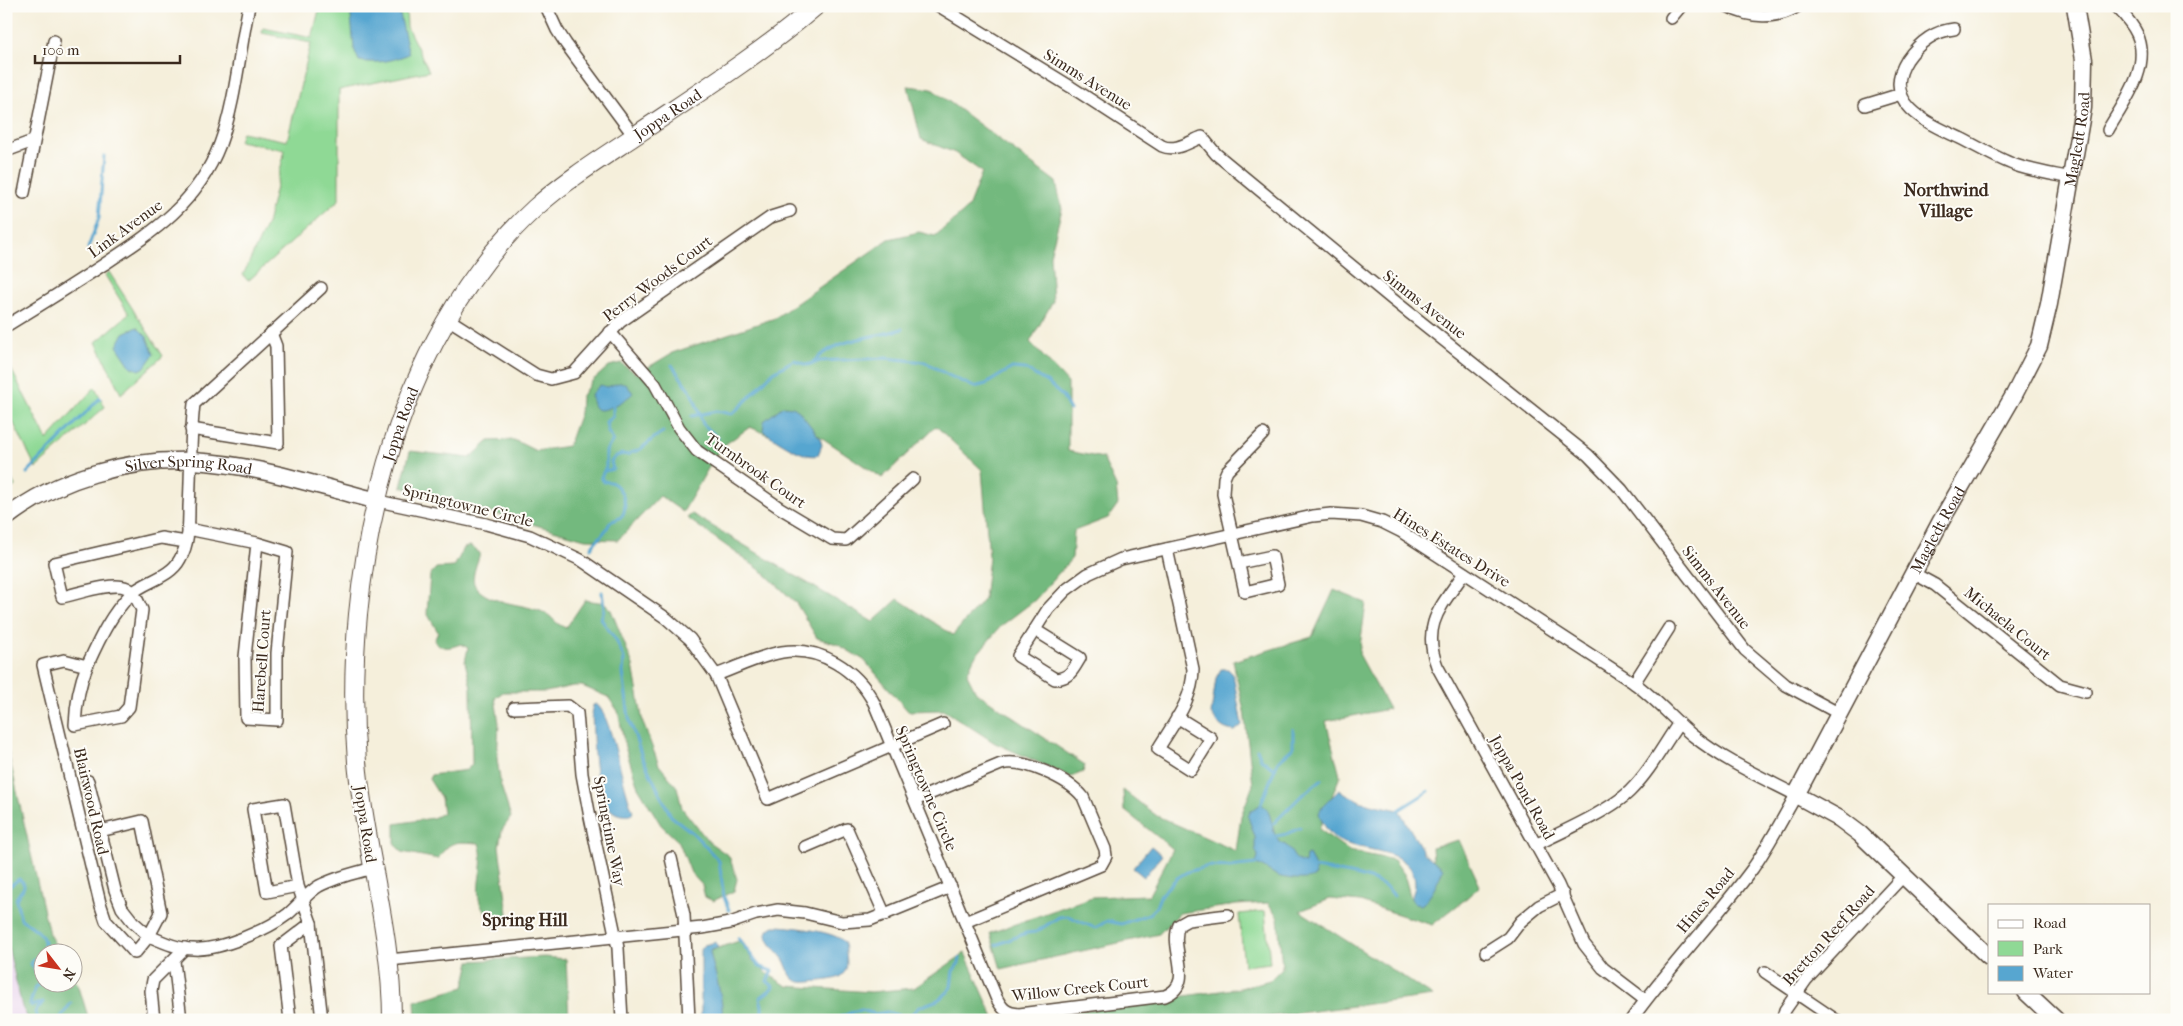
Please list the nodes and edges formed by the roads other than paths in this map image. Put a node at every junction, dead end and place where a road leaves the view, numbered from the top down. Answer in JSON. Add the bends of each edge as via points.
{"nodes":[{"id":1,"x":249,"y":6,"type":"edge"},
{"id":2,"x":546,"y":6,"type":"edge"},
{"id":3,"x":816,"y":6,"type":"edge"},
{"id":4,"x":939,"y":6,"type":"edge"},
{"id":5,"x":1681,"y":6,"type":"edge"},
{"id":6,"x":1727,"y":6,"type":"edge"},
{"id":7,"x":1798,"y":6,"type":"edge"},
{"id":8,"x":2075,"y":6,"type":"edge"},
{"id":9,"x":2116,"y":6,"type":"edge"},
{"id":10,"x":1671,"y":18,"type":"dead end"},
{"id":11,"x":1954,"y":29,"type":"dead end"},
{"id":12,"x":54,"y":41,"type":"dead end"},
{"id":13,"x":1901,"y":94,"type":"junction"},
{"id":14,"x":1866,"y":105,"type":"dead end"},
{"id":15,"x":2108,"y":130,"type":"dead end"},
{"id":16,"x":634,"y":136,"type":"junction"},
{"id":17,"x":33,"y":141,"type":"junction"},
{"id":18,"x":6,"y":151,"type":"edge"},
{"id":19,"x":2071,"y":178,"type":"junction"},
{"id":20,"x":24,"y":193,"type":"dead end"},
{"id":21,"x":790,"y":211,"type":"dead end"},
{"id":22,"x":321,"y":288,"type":"dead end"},
{"id":23,"x":448,"y":319,"type":"junction"},
{"id":24,"x":6,"y":326,"type":"edge"},
{"id":25,"x":610,"y":332,"type":"junction"},
{"id":26,"x":272,"y":333,"type":"junction"},
{"id":27,"x":191,"y":429,"type":"junction"},
{"id":28,"x":1263,"y":434,"type":"dead end"},
{"id":29,"x":192,"y":461,"type":"junction"},
{"id":30,"x":913,"y":479,"type":"dead end"},
{"id":31,"x":378,"y":501,"type":"junction"},
{"id":32,"x":6,"y":518,"type":"edge"},
{"id":33,"x":188,"y":529,"type":"junction"},
{"id":34,"x":1232,"y":534,"type":"junction"},
{"id":35,"x":186,"y":542,"type":"junction"},
{"id":36,"x":257,"y":543,"type":"junction"},
{"id":37,"x":1167,"y":549,"type":"junction"},
{"id":38,"x":1239,"y":563,"type":"dead end"},
{"id":39,"x":1464,"y":573,"type":"junction"},
{"id":40,"x":1913,"y":573,"type":"junction"},
{"id":41,"x":132,"y":593,"type":"junction"},
{"id":42,"x":1669,"y":628,"type":"dead end"},
{"id":43,"x":1035,"y":630,"type":"junction"},
{"id":44,"x":87,"y":666,"type":"junction"},
{"id":45,"x":716,"y":675,"type":"junction"},
{"id":46,"x":1634,"y":683,"type":"junction"},
{"id":47,"x":2086,"y":692,"type":"dead end"},
{"id":48,"x":514,"y":708,"type":"dead end"},
{"id":49,"x":1838,"y":713,"type":"junction"},
{"id":50,"x":1177,"y":718,"type":"junction"},
{"id":51,"x":1679,"y":723,"type":"junction"},
{"id":52,"x":944,"y":724,"type":"dead end"},
{"id":53,"x":892,"y":746,"type":"junction"},
{"id":54,"x":88,"y":782,"type":"dead end"},
{"id":55,"x":1796,"y":795,"type":"junction"},
{"id":56,"x":915,"y":800,"type":"junction"},
{"id":57,"x":100,"y":830,"type":"junction"},
{"id":58,"x":1537,"y":844,"type":"junction"},
{"id":59,"x":805,"y":847,"type":"dead end"},
{"id":60,"x":671,"y":858,"type":"dead end"},
{"id":61,"x":373,"y":868,"type":"junction"},
{"id":62,"x":1904,"y":876,"type":"junction"},
{"id":63,"x":298,"y":886,"type":"junction"},
{"id":64,"x":951,"y":887,"type":"junction"},
{"id":65,"x":1563,"y":894,"type":"junction"},
{"id":66,"x":303,"y":898,"type":"junction"},
{"id":67,"x":885,"y":915,"type":"junction"},
{"id":68,"x":1228,"y":915,"type":"dead end"},
{"id":69,"x":965,"y":922,"type":"junction"},
{"id":70,"x":311,"y":923,"type":"junction"},
{"id":71,"x":685,"y":930,"type":"junction"},
{"id":72,"x":149,"y":936,"type":"junction"},
{"id":73,"x":616,"y":937,"type":"junction"},
{"id":74,"x":185,"y":948,"type":"junction"},
{"id":75,"x":1486,"y":952,"type":"dead end"},
{"id":76,"x":1988,"y":956,"type":"edge"},
{"id":77,"x":174,"y":960,"type":"junction"},
{"id":78,"x":389,"y":960,"type":"junction"},
{"id":79,"x":1765,"y":972,"type":"dead end"},
{"id":80,"x":1796,"y":993,"type":"junction"},
{"id":81,"x":2028,"y":994,"type":"edge"},
{"id":82,"x":1645,"y":1000,"type":"junction"},
{"id":83,"x":154,"y":1020,"type":"edge"},
{"id":84,"x":181,"y":1020,"type":"edge"},
{"id":85,"x":290,"y":1020,"type":"edge"},
{"id":86,"x":322,"y":1020,"type":"edge"},
{"id":87,"x":392,"y":1020,"type":"edge"},
{"id":88,"x":622,"y":1020,"type":"edge"},
{"id":89,"x":689,"y":1020,"type":"edge"},
{"id":90,"x":1631,"y":1020,"type":"edge"},
{"id":91,"x":1782,"y":1020,"type":"edge"},
{"id":92,"x":1836,"y":1020,"type":"edge"},
{"id":93,"x":2056,"y":1020,"type":"edge"}],
"edges":[{"from":1,"to":24,"type":"street","name":"Link Avenue","via":[[224,132],[213,160],[188,198],[165,222],[142,239]]},
{"from":2,"to":16,"type":"street","via":[[566,44]]},
{"from":3,"to":16,"type":"main road","name":"Joppa Road","via":[[757,53]]},
{"from":4,"to":49,"type":"street","name":"Simms Avenue","via":[[1168,149],[1202,137],[1216,154],[1334,252],[1588,455],[1622,490],[1745,650],[1786,685]]},
{"from":5,"to":10,"type":"street"},
{"from":6,"to":7,"type":"street","via":[[1761,16],[1783,13]]},
{"from":8,"to":19,"type":"street","name":"Magledt Road","via":[[2083,43],[2085,76]]},
{"from":9,"to":15,"type":"street","name":"Magledt Road","via":[[2138,35],[2142,60]]},
{"from":11,"to":13,"type":"street","via":[[1936,33],[1913,52],[1901,74]]},
{"from":12,"to":17,"type":"street"},
{"from":13,"to":14,"type":"street"},
{"from":13,"to":19,"type":"street","via":[[1915,115],[1927,123],[2009,163]]},
{"from":16,"to":23,"type":"main road","name":"Joppa Road","via":[[568,181],[529,214],[482,267]]},
{"from":17,"to":18,"type":"street"},
{"from":17,"to":20,"type":"street"},
{"from":19,"to":40,"type":"street","name":"Magledt Road","via":[[2049,304],[2038,346],[2023,380]]},
{"from":21,"to":25,"type":"street","name":"Perry Woods Court","via":[[776,214],[741,237]]},
{"from":22,"to":26,"type":"street"},
{"from":23,"to":25,"type":"street","name":"Perry Woods Court","via":[[528,371],[551,379],[579,369]]},
{"from":23,"to":31,"type":"main road","name":"Joppa Road","via":[[414,389],[394,443]]},
{"from":25,"to":30,"type":"street","name":"Turnbrook Court","via":[[655,384],[679,428],[698,451],[832,540],[846,540]]},
{"from":26,"to":27,"type":"street","via":[[194,404]]},
{"from":26,"to":27,"type":"street","via":[[276,346],[278,443]]},
{"from":27,"to":29,"type":"street"},
{"from":28,"to":34,"type":"street","via":[[1231,464],[1224,478],[1223,494]]},
{"from":29,"to":31,"type":"street","name":"Silver Spring Road","via":[[263,472]]},
{"from":29,"to":32,"type":"street","name":"Silver Spring Road","via":[[144,463],[92,474],[52,490]]},
{"from":29,"to":33,"type":"street"},
{"from":31,"to":45,"type":"street","name":"Springtowne Circle","via":[[503,528],[564,551],[666,618],[690,639]]},
{"from":31,"to":61,"type":"main road","name":"Joppa Road","via":[[361,590],[354,695],[357,763]]},
{"from":33,"to":35,"type":"street"},
{"from":33,"to":36,"type":"street","name":"Harebell Court"},
{"from":34,"to":37,"type":"street","name":"Hines Estates Drive"},
{"from":34,"to":38,"type":"street"},
{"from":34,"to":39,"type":"street","name":"Hines Estates Drive","via":[[1313,516],[1361,516],[1395,528]]},
{"from":35,"to":41,"type":"street","via":[[172,570]]},
{"from":35,"to":41,"type":"street","via":[[161,538],[54,563],[62,597],[117,586]]},
{"from":36,"to":36,"type":"street","name":"Harebell Court","via":[[245,657],[246,718],[277,720],[277,653],[287,552]]},
{"from":37,"to":43,"type":"street","name":"Hines Estates Drive","via":[[1121,559],[1088,574],[1056,600]]},
{"from":37,"to":50,"type":"street","via":[[1193,669],[1186,704]]},
{"from":39,"to":46,"type":"street","name":"Hines Estates Drive"},
{"from":39,"to":58,"type":"street","name":"Joppa Pond Road","via":[[1433,623],[1430,640],[1433,656]]},
{"from":40,"to":47,"type":"street","name":"Michaela Court","via":[[1935,585],[2060,685]]},
{"from":40,"to":49,"type":"street","name":"Magledt Road"},
{"from":41,"to":44,"type":"street","via":[[111,616]]},
{"from":41,"to":44,"type":"street","via":[[142,610],[129,707],[121,716],[75,725],[78,691]]},
{"from":42,"to":46,"type":"street"},
{"from":43,"to":43,"type":"street","name":"Hines Estates Drive","via":[[1018,656],[1055,679],[1069,676],[1080,658]]},
{"from":44,"to":72,"type":"street","name":"Blairwood Road","via":[[64,660],[43,665],[106,921],[135,953]]},
{"from":45,"to":53,"type":"street","name":"Springtowne Circle","via":[[783,652],[804,652],[826,658],[853,675],[869,694]]},
{"from":45,"to":53,"type":"street","via":[[768,799]]},
{"from":46,"to":51,"type":"street","name":"Hines Estates Drive"},
{"from":48,"to":73,"type":"street","name":"Springtime Way","via":[[568,706],[577,713],[588,812]]},
{"from":49,"to":55,"type":"street","name":"Magledt Road"},
{"from":50,"to":50,"type":"street","via":[[1158,749],[1191,770],[1210,738]]},
{"from":51,"to":55,"type":"street","name":"Hines Estates Drive","via":[[1724,757]]},
{"from":51,"to":58,"type":"street","via":[[1646,773],[1628,793]]},
{"from":52,"to":53,"type":"street"},
{"from":53,"to":56,"type":"street","name":"Springtowne Circle"},
{"from":54,"to":57,"type":"street"},
{"from":55,"to":62,"type":"street","via":[[1847,824]]},
{"from":55,"to":82,"type":"street","name":"Hines Road","via":[[1752,868]]},
{"from":56,"to":64,"type":"street","name":"Springtowne Circle"},
{"from":56,"to":69,"type":"street","via":[[1001,764],[1014,762],[1030,766],[1078,790],[1105,849],[1106,856],[1100,866]]},
{"from":57,"to":72,"type":"street","via":[[122,908]]},
{"from":57,"to":72,"type":"street","via":[[142,821],[161,913]]},
{"from":58,"to":65,"type":"street","name":"Joppa Pond Road"},
{"from":59,"to":67,"type":"street","via":[[847,828]]},
{"from":60,"to":71,"type":"street"},
{"from":61,"to":66,"type":"street","via":[[335,878]]},
{"from":61,"to":78,"type":"main road","name":"Joppa Road"},
{"from":62,"to":76,"type":"street"},
{"from":62,"to":80,"type":"street","name":"Bretton Reef Road"},
{"from":63,"to":63,"type":"street","via":[[267,892],[253,809],[284,804]]},
{"from":63,"to":66,"type":"street"},
{"from":64,"to":67,"type":"street"},
{"from":64,"to":69,"type":"street","name":"Willow Creek Court"},
{"from":65,"to":75,"type":"street","via":[[1538,906],[1508,938]]},
{"from":65,"to":82,"type":"street","name":"Joppa Pond Road","via":[[1578,934],[1589,952]]},
{"from":66,"to":70,"type":"street"},
{"from":66,"to":74,"type":"street","via":[[276,923],[256,932],[208,948]]},
{"from":67,"to":71,"type":"street","via":[[870,920],[842,922],[778,910],[730,923]]},
{"from":68,"to":69,"type":"street","name":"Willow Creek Court","via":[[1188,920],[1179,925],[1176,936],[1181,980],[1172,994],[1019,1014],[1001,1008]]},
{"from":70,"to":85,"type":"street","via":[[281,946]]},
{"from":70,"to":86,"type":"street"},
{"from":71,"to":73,"type":"street"},
{"from":71,"to":89,"type":"street"},
{"from":72,"to":74,"type":"street"},
{"from":73,"to":78,"type":"street"},
{"from":73,"to":88,"type":"street","name":"Springtime Way"},
{"from":74,"to":77,"type":"street"},
{"from":77,"to":83,"type":"street","via":[[153,980]]},
{"from":77,"to":84,"type":"street"},
{"from":78,"to":87,"type":"main road","name":"Joppa Road"},
{"from":79,"to":80,"type":"street"},
{"from":80,"to":91,"type":"street","name":"Bretton Reef Road"},
{"from":80,"to":92,"type":"street"},
{"from":81,"to":93,"type":"street"},
{"from":82,"to":90,"type":"street","name":"Hines Road"}]}
